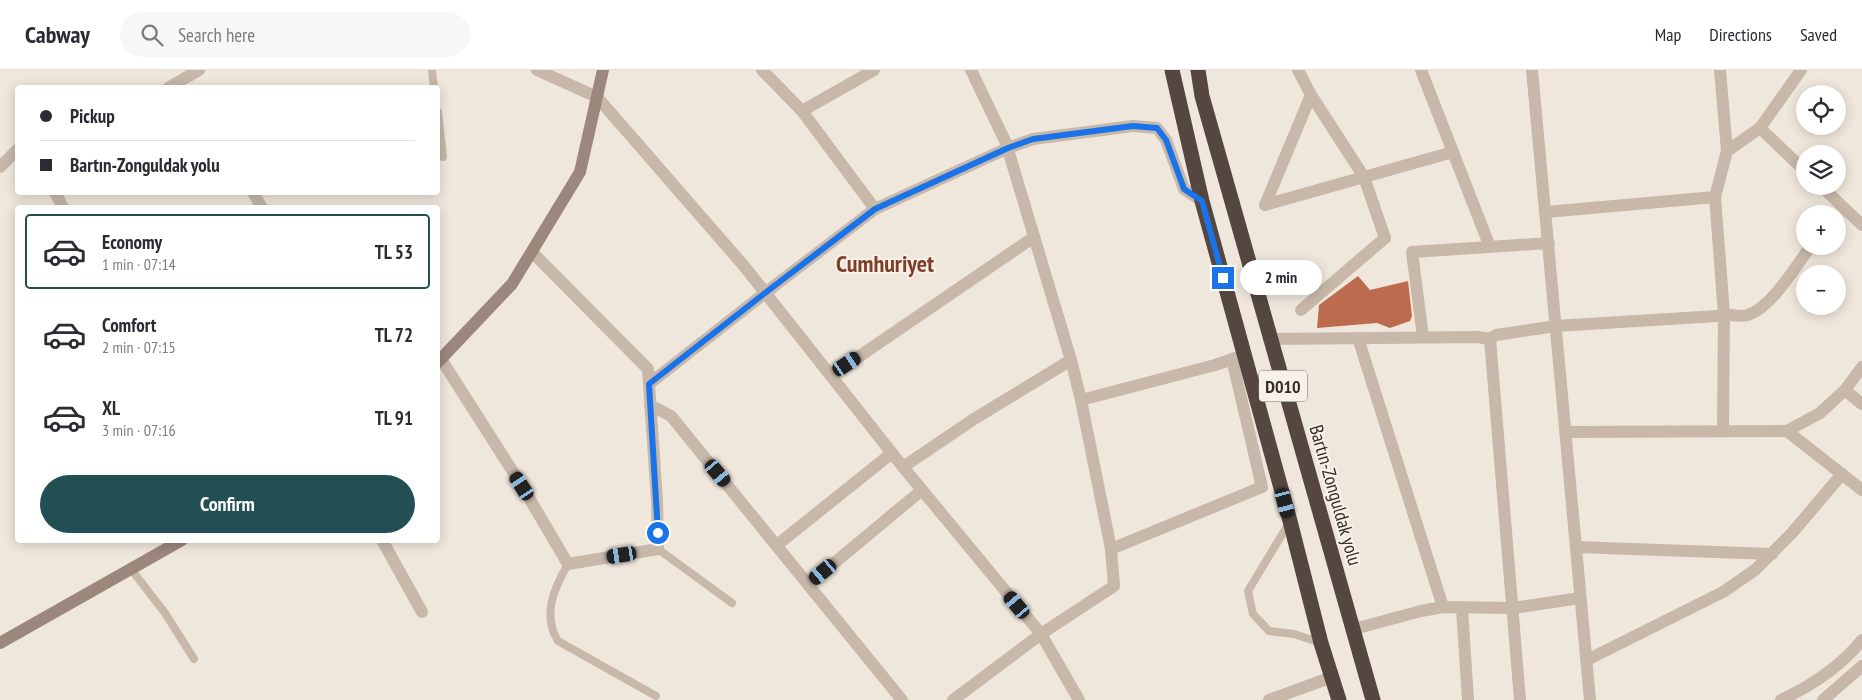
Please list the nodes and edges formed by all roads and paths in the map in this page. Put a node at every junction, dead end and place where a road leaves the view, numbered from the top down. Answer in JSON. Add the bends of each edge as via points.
{"nodes":[{"id":1,"x":199,"y":70,"type":"edge"},
{"id":2,"x":432,"y":70,"type":"edge"},
{"id":3,"x":537,"y":70,"type":"edge"},
{"id":4,"x":603,"y":70,"type":"edge"},
{"id":5,"x":762,"y":70,"type":"edge"},
{"id":6,"x":874,"y":70,"type":"edge"},
{"id":7,"x":971,"y":70,"type":"edge"},
{"id":8,"x":1172,"y":70,"type":"edge"},
{"id":9,"x":1198,"y":70,"type":"edge"},
{"id":10,"x":1298,"y":70,"type":"edge"},
{"id":11,"x":1421,"y":70,"type":"edge"},
{"id":12,"x":1532,"y":70,"type":"edge"},
{"id":13,"x":1720,"y":70,"type":"edge"},
{"id":14,"x":1802,"y":70,"type":"edge"},
{"id":15,"x":176,"y":85,"type":"edge"},
{"id":16,"x":434,"y":85,"type":"edge"},
{"id":17,"x":1310,"y":95,"type":"junction"},
{"id":18,"x":597,"y":97,"type":"junction"},
{"id":19,"x":802,"y":112,"type":"junction"},
{"id":20,"x":440,"y":127,"type":"edge"},
{"id":21,"x":1760,"y":128,"type":"junction"},
{"id":22,"x":1008,"y":148,"type":"junction"},
{"id":23,"x":1727,"y":151,"type":"junction"},
{"id":24,"x":1453,"y":152,"type":"junction"},
{"id":25,"x":15,"y":153,"type":"edge"},
{"id":26,"x":444,"y":157,"type":"dead end"},
{"id":27,"x":1796,"y":162,"type":"edge"},
{"id":28,"x":0,"y":167,"type":"edge"},
{"id":29,"x":1364,"y":177,"type":"junction"},
{"id":30,"x":1827,"y":195,"type":"edge"},
{"id":31,"x":1715,"y":198,"type":"junction"},
{"id":32,"x":1202,"y":201,"type":"junction"},
{"id":33,"x":1835,"y":205,"type":"edge"},
{"id":34,"x":875,"y":209,"type":"junction"},
{"id":35,"x":1546,"y":212,"type":"junction"},
{"id":36,"x":1846,"y":215,"type":"edge"},
{"id":37,"x":1862,"y":225,"type":"edge"},
{"id":38,"x":1034,"y":237,"type":"junction"},
{"id":39,"x":1549,"y":243,"type":"junction"},
{"id":40,"x":1490,"y":247,"type":"junction"},
{"id":41,"x":532,"y":252,"type":"junction"},
{"id":42,"x":1804,"y":255,"type":"edge"},
{"id":43,"x":765,"y":293,"type":"junction"},
{"id":44,"x":1301,"y":310,"type":"dead end"},
{"id":45,"x":1724,"y":314,"type":"junction"},
{"id":46,"x":1556,"y":326,"type":"junction"},
{"id":47,"x":1423,"y":337,"type":"junction"},
{"id":48,"x":1358,"y":338,"type":"junction"},
{"id":49,"x":1490,"y":338,"type":"junction"},
{"id":50,"x":1269,"y":339,"type":"junction"},
{"id":51,"x":1238,"y":357,"type":"junction"},
{"id":52,"x":440,"y":359,"type":"edge"},
{"id":53,"x":1072,"y":360,"type":"junction"},
{"id":54,"x":440,"y":362,"type":"edge"},
{"id":55,"x":1862,"y":367,"type":"edge"},
{"id":56,"x":832,"y":375,"type":"junction"},
{"id":57,"x":649,"y":384,"type":"junction"},
{"id":58,"x":1845,"y":390,"type":"junction"},
{"id":59,"x":1081,"y":400,"type":"junction"},
{"id":60,"x":1862,"y":404,"type":"edge"},
{"id":61,"x":650,"y":405,"type":"junction"},
{"id":62,"x":1787,"y":430,"type":"junction"},
{"id":63,"x":1723,"y":431,"type":"junction"},
{"id":64,"x":1566,"y":432,"type":"junction"},
{"id":65,"x":892,"y":453,"type":"junction"},
{"id":66,"x":903,"y":468,"type":"junction"},
{"id":67,"x":1842,"y":474,"type":"junction"},
{"id":68,"x":922,"y":490,"type":"junction"},
{"id":69,"x":1862,"y":490,"type":"edge"},
{"id":70,"x":1290,"y":521,"type":"junction"},
{"id":71,"x":177,"y":543,"type":"edge"},
{"id":72,"x":384,"y":543,"type":"edge"},
{"id":73,"x":777,"y":545,"type":"junction"},
{"id":74,"x":1576,"y":547,"type":"junction"},
{"id":75,"x":1111,"y":549,"type":"junction"},
{"id":76,"x":658,"y":550,"type":"junction"},
{"id":77,"x":1772,"y":554,"type":"junction"},
{"id":78,"x":568,"y":564,"type":"junction"},
{"id":79,"x":131,"y":569,"type":"junction"},
{"id":80,"x":808,"y":584,"type":"junction"},
{"id":81,"x":1580,"y":598,"type":"junction"},
{"id":82,"x":732,"y":603,"type":"dead end"},
{"id":83,"x":1443,"y":607,"type":"junction"},
{"id":84,"x":1514,"y":608,"type":"junction"},
{"id":85,"x":1462,"y":609,"type":"junction"},
{"id":86,"x":422,"y":612,"type":"dead end"},
{"id":87,"x":1354,"y":628,"type":"junction"},
{"id":88,"x":1041,"y":634,"type":"junction"},
{"id":89,"x":1862,"y":640,"type":"edge"},
{"id":90,"x":0,"y":643,"type":"edge"},
{"id":91,"x":1321,"y":643,"type":"junction"},
{"id":92,"x":194,"y":659,"type":"dead end"},
{"id":93,"x":1586,"y":660,"type":"junction"},
{"id":94,"x":1862,"y":666,"type":"edge"},
{"id":95,"x":1324,"y":680,"type":"dead end"},
{"id":96,"x":656,"y":696,"type":"dead end"},
{"id":97,"x":902,"y":700,"type":"edge"},
{"id":98,"x":953,"y":700,"type":"edge"},
{"id":99,"x":1079,"y":700,"type":"edge"},
{"id":100,"x":1269,"y":700,"type":"edge"},
{"id":101,"x":1339,"y":700,"type":"edge"},
{"id":102,"x":1373,"y":700,"type":"edge"},
{"id":103,"x":1468,"y":700,"type":"edge"},
{"id":104,"x":1520,"y":700,"type":"edge"},
{"id":105,"x":1590,"y":700,"type":"edge"},
{"id":106,"x":1781,"y":700,"type":"edge"},
{"id":107,"x":1822,"y":700,"type":"edge"}],
"edges":[{"from":1,"to":15,"type":"street"},
{"from":2,"to":16,"type":"lane"},
{"from":3,"to":18,"type":"street"},
{"from":4,"to":18,"type":"main road"},
{"from":5,"to":19,"type":"street"},
{"from":6,"to":19,"type":"street"},
{"from":7,"to":22,"type":"street"},
{"from":8,"to":32,"type":"highway","number":"D010"},
{"from":9,"to":50,"type":"highway","name":"Bartın-Zonguldak yolu","number":"D010","via":[[1202,96]]},
{"from":10,"to":17,"type":"street"},
{"from":11,"to":24,"type":"street"},
{"from":12,"to":35,"type":"street"},
{"from":13,"to":23,"type":"street"},
{"from":14,"to":21,"type":"street"},
{"from":17,"to":29,"type":"street"},
{"from":17,"to":29,"type":"street","via":[[1265,205]]},
{"from":18,"to":41,"type":"main road","via":[[580,172]]},
{"from":18,"to":43,"type":"street"},
{"from":19,"to":34,"type":"street"},
{"from":20,"to":26,"type":"lane"},
{"from":21,"to":23,"type":"street"},
{"from":21,"to":27,"type":"street"},
{"from":22,"to":32,"type":"street","via":[[1033,139],[1133,126],[1157,128],[1166,140],[1184,189]]},
{"from":22,"to":34,"type":"street"},
{"from":22,"to":38,"type":"street"},
{"from":23,"to":31,"type":"street"},
{"from":24,"to":29,"type":"street"},
{"from":24,"to":40,"type":"street"},
{"from":25,"to":28,"type":"street"},
{"from":29,"to":44,"type":"street","via":[[1385,238]]},
{"from":30,"to":33,"type":"street"},
{"from":31,"to":35,"type":"street"},
{"from":31,"to":45,"type":"street"},
{"from":32,"to":51,"type":"highway","number":"D010"},
{"from":34,"to":43,"type":"street"},
{"from":35,"to":39,"type":"street"},
{"from":36,"to":37,"type":"street"},
{"from":38,"to":53,"type":"street"},
{"from":38,"to":56,"type":"street"},
{"from":39,"to":40,"type":"street"},
{"from":39,"to":46,"type":"street"},
{"from":40,"to":47,"type":"street","via":[[1412,252]]},
{"from":41,"to":52,"type":"main road","via":[[512,284]]},
{"from":41,"to":57,"type":"street","via":[[648,370]]},
{"from":42,"to":45,"type":"street","via":[[1765,306],[1746,315]]},
{"from":43,"to":56,"type":"street"},
{"from":43,"to":57,"type":"street"},
{"from":45,"to":46,"type":"street"},
{"from":45,"to":63,"type":"street"},
{"from":46,"to":49,"type":"street"},
{"from":46,"to":64,"type":"street"},
{"from":47,"to":48,"type":"street"},
{"from":47,"to":49,"type":"street"},
{"from":48,"to":50,"type":"street"},
{"from":48,"to":83,"type":"street"},
{"from":49,"to":84,"type":"street"},
{"from":50,"to":87,"type":"highway","name":"Bartın-Zonguldak yolu","number":"D010"},
{"from":51,"to":59,"type":"street"},
{"from":51,"to":70,"type":"highway","number":"D010"},
{"from":51,"to":75,"type":"street","via":[[1262,487]]},
{"from":53,"to":59,"type":"street"},
{"from":53,"to":66,"type":"street","via":[[974,419]]},
{"from":54,"to":78,"type":"street","via":[[522,486]]},
{"from":55,"to":58,"type":"street"},
{"from":56,"to":65,"type":"street"},
{"from":57,"to":61,"type":"street"},
{"from":58,"to":60,"type":"street"},
{"from":58,"to":62,"type":"street","via":[[1820,413]]},
{"from":59,"to":75,"type":"street"},
{"from":61,"to":73,"type":"street","via":[[671,416]]},
{"from":61,"to":76,"type":"street"},
{"from":62,"to":63,"type":"street"},
{"from":62,"to":67,"type":"street"},
{"from":63,"to":64,"type":"street"},
{"from":64,"to":74,"type":"street"},
{"from":65,"to":66,"type":"street"},
{"from":65,"to":73,"type":"street"},
{"from":66,"to":68,"type":"street"},
{"from":67,"to":69,"type":"street"},
{"from":67,"to":77,"type":"street"},
{"from":68,"to":80,"type":"street"},
{"from":68,"to":88,"type":"street"},
{"from":70,"to":91,"type":"highway","number":"D010"},
{"from":70,"to":91,"type":"lane","via":[[1248,591],[1253,614],[1269,632],[1294,634]]},
{"from":71,"to":79,"type":"main road"},
{"from":72,"to":86,"type":"street"},
{"from":73,"to":80,"type":"street"},
{"from":74,"to":77,"type":"street"},
{"from":74,"to":81,"type":"street"},
{"from":75,"to":88,"type":"street","via":[[1114,586]]},
{"from":76,"to":78,"type":"street"},
{"from":76,"to":82,"type":"lane"},
{"from":77,"to":93,"type":"street","via":[[1723,592]]},
{"from":78,"to":96,"type":"lane","via":[[553,590],[550,612],[558,641]]},
{"from":79,"to":90,"type":"main road"},
{"from":79,"to":92,"type":"lane","via":[[165,613]]},
{"from":80,"to":97,"type":"street"},
{"from":81,"to":84,"type":"street"},
{"from":81,"to":93,"type":"street"},
{"from":83,"to":85,"type":"street"},
{"from":83,"to":87,"type":"street"},
{"from":84,"to":85,"type":"street"},
{"from":84,"to":104,"type":"street"},
{"from":85,"to":103,"type":"street"},
{"from":87,"to":102,"type":"highway","name":"Bartın-Zonguldak yolu","number":"D010"},
{"from":88,"to":98,"type":"street"},
{"from":88,"to":99,"type":"street"},
{"from":89,"to":106,"type":"street","via":[[1851,653],[1804,689]]},
{"from":91,"to":101,"type":"highway","number":"D010"},
{"from":93,"to":105,"type":"street"},
{"from":94,"to":107,"type":"street"},
{"from":95,"to":100,"type":"street"}]}
